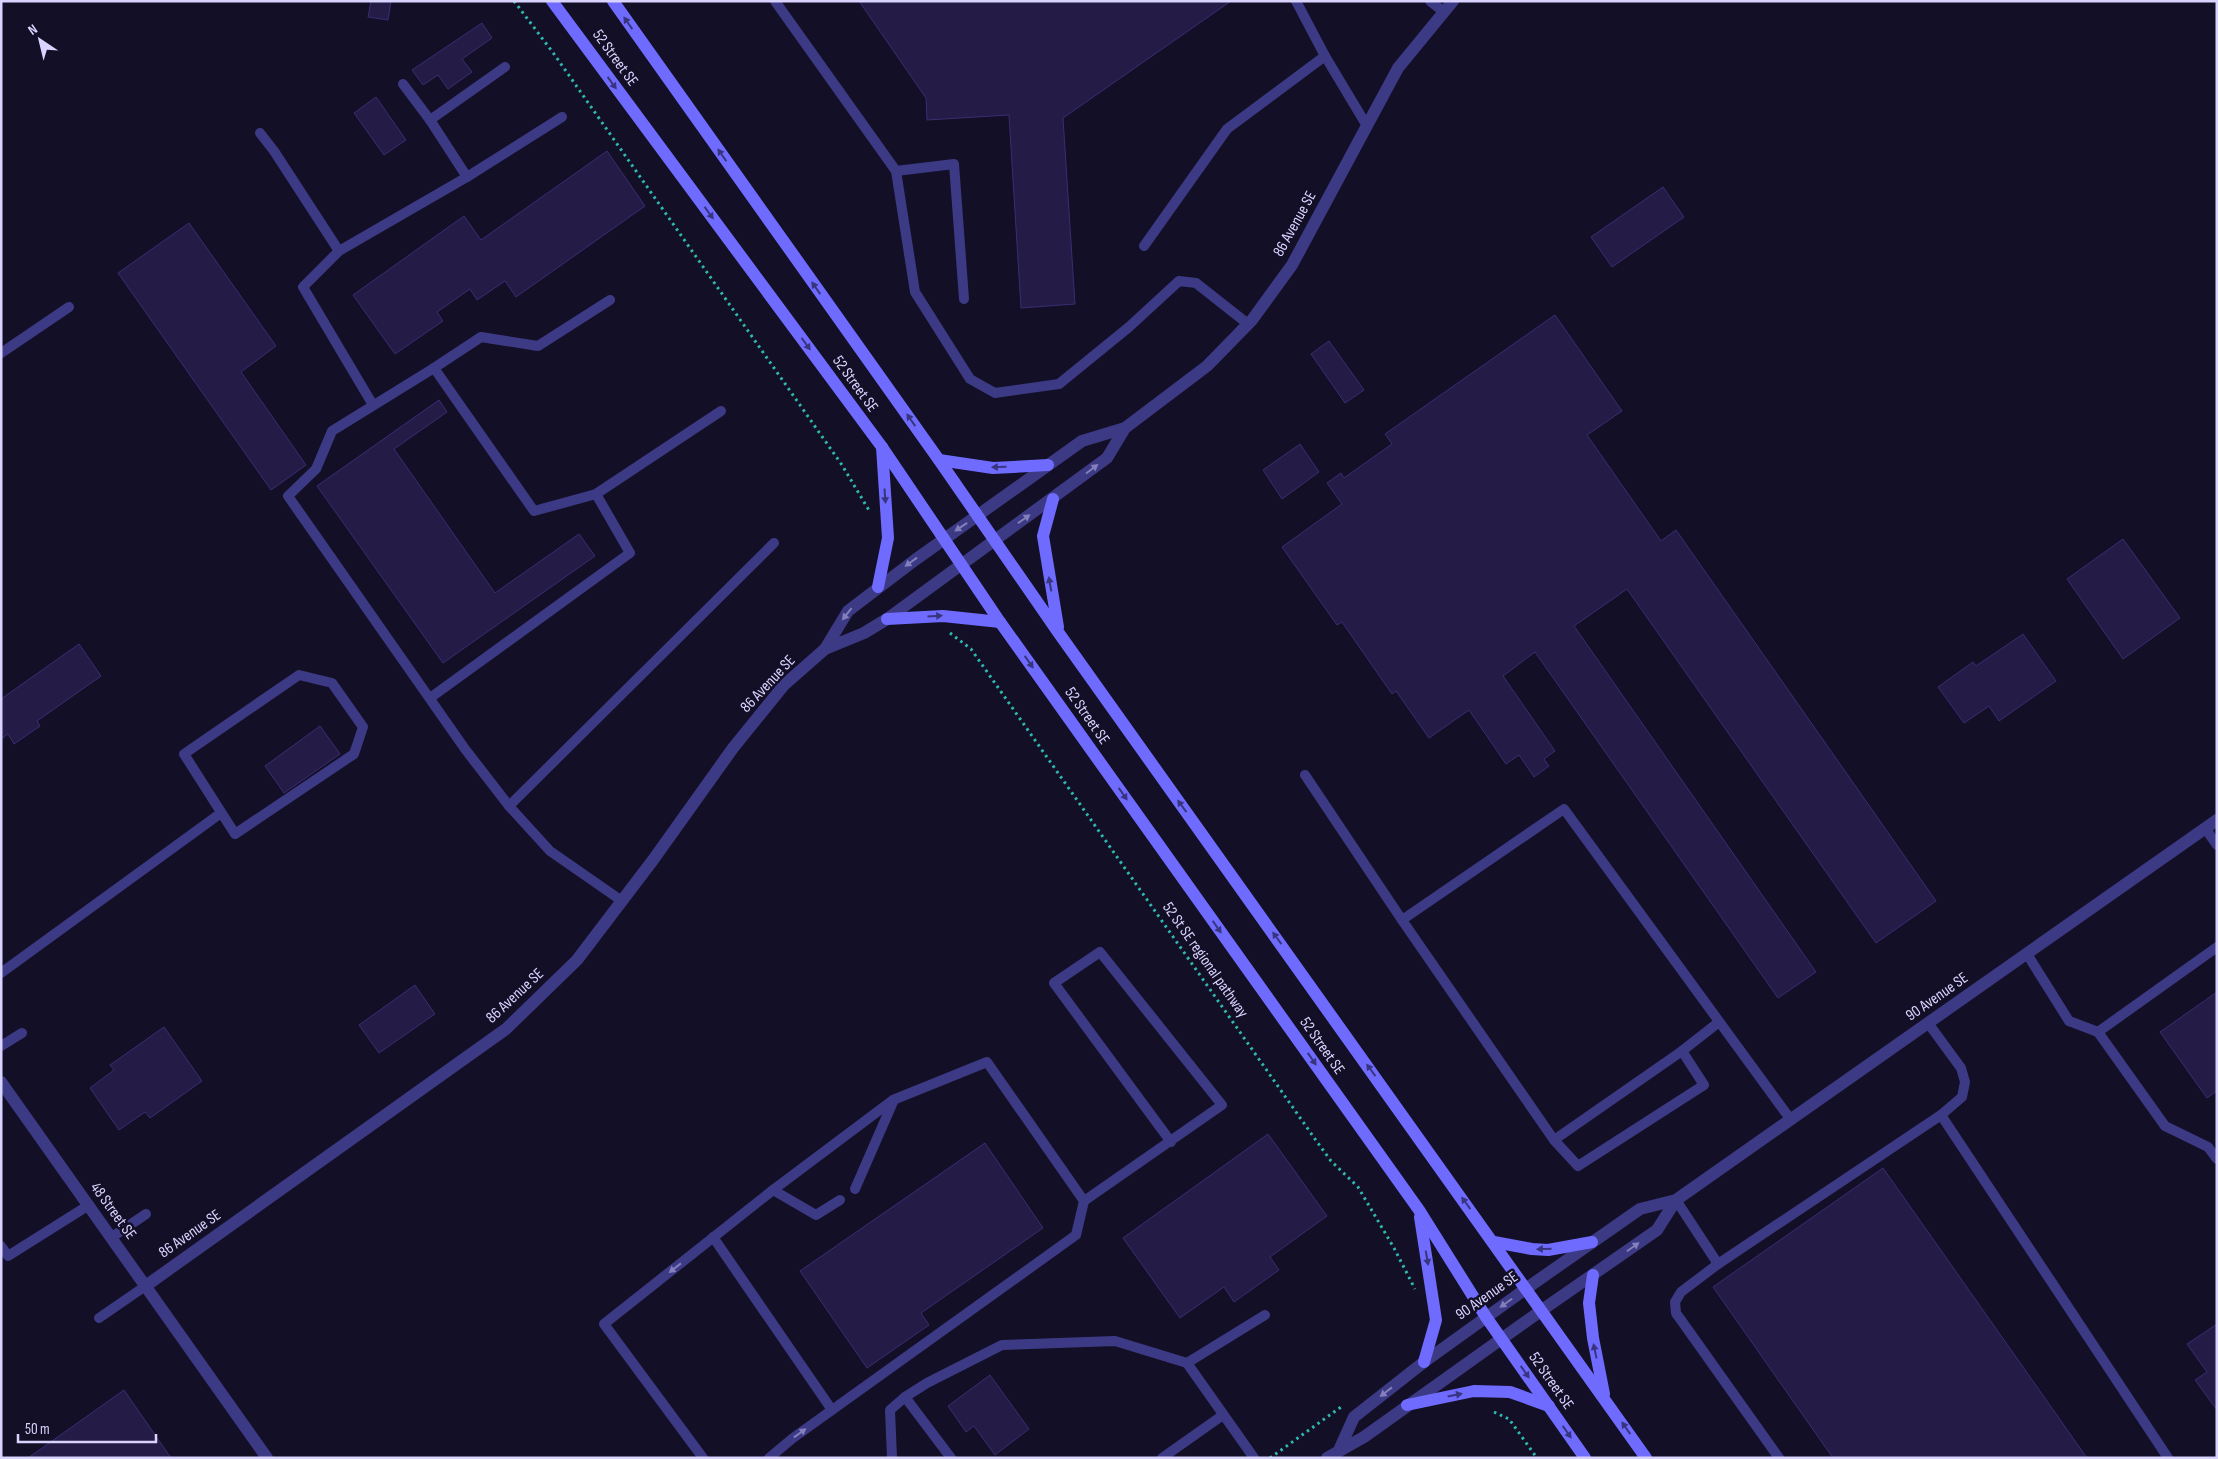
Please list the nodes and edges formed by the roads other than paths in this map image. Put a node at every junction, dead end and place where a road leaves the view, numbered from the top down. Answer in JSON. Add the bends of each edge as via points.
{"nodes":[{"id":1,"x":552,"y":1,"type":"edge"},
{"id":2,"x":613,"y":1,"type":"edge"},
{"id":3,"x":775,"y":1,"type":"edge"},
{"id":4,"x":1296,"y":1,"type":"edge"},
{"id":5,"x":1430,"y":1,"type":"edge"},
{"id":6,"x":1453,"y":1,"type":"edge"},
{"id":7,"x":1444,"y":12,"type":"junction"},
{"id":8,"x":1326,"y":56,"type":"junction"},
{"id":9,"x":505,"y":67,"type":"dead end"},
{"id":10,"x":403,"y":84,"type":"dead end"},
{"id":11,"x":562,"y":117,"type":"dead end"},
{"id":12,"x":430,"y":120,"type":"junction"},
{"id":13,"x":1366,"y":126,"type":"junction"},
{"id":14,"x":260,"y":132,"type":"dead end"},
{"id":15,"x":896,"y":171,"type":"junction"},
{"id":16,"x":467,"y":177,"type":"junction"},
{"id":17,"x":1144,"y":246,"type":"dead end"},
{"id":18,"x":338,"y":251,"type":"junction"},
{"id":19,"x":964,"y":299,"type":"dead end"},
{"id":20,"x":610,"y":300,"type":"dead end"},
{"id":21,"x":69,"y":307,"type":"dead end"},
{"id":22,"x":1248,"y":324,"type":"junction"},
{"id":23,"x":1,"y":353,"type":"edge"},
{"id":24,"x":434,"y":368,"type":"junction"},
{"id":25,"x":373,"y":405,"type":"junction"},
{"id":26,"x":721,"y":411,"type":"dead end"},
{"id":27,"x":1125,"y":428,"type":"junction"},
{"id":28,"x":882,"y":447,"type":"junction"},
{"id":29,"x":939,"y":460,"type":"junction"},
{"id":30,"x":1048,"y":465,"type":"junction"},
{"id":31,"x":596,"y":494,"type":"junction"},
{"id":32,"x":1053,"y":499,"type":"junction"},
{"id":33,"x":978,"y":516,"type":"junction"},
{"id":34,"x":944,"y":538,"type":"junction"},
{"id":35,"x":994,"y":540,"type":"junction"},
{"id":36,"x":774,"y":543,"type":"dead end"},
{"id":37,"x":962,"y":563,"type":"junction"},
{"id":38,"x":878,"y":586,"type":"junction"},
{"id":39,"x":887,"y":619,"type":"junction"},
{"id":40,"x":1000,"y":622,"type":"junction"},
{"id":41,"x":1058,"y":632,"type":"junction"},
{"id":42,"x":825,"y":648,"type":"junction"},
{"id":43,"x":430,"y":698,"type":"junction"},
{"id":44,"x":1305,"y":775,"type":"dead end"},
{"id":45,"x":509,"y":806,"type":"junction"},
{"id":46,"x":221,"y":813,"type":"junction"},
{"id":47,"x":2217,"y":820,"type":"edge"},
{"id":48,"x":2205,"y":828,"type":"junction"},
{"id":49,"x":2217,"y":845,"type":"edge"},
{"id":50,"x":622,"y":901,"type":"junction"},
{"id":51,"x":1402,"y":920,"type":"junction"},
{"id":52,"x":2217,"y":947,"type":"edge"},
{"id":53,"x":2027,"y":954,"type":"junction"},
{"id":54,"x":1,"y":973,"type":"edge"},
{"id":55,"x":1719,"y":1022,"type":"junction"},
{"id":56,"x":1928,"y":1023,"type":"junction"},
{"id":57,"x":2098,"y":1032,"type":"junction"},
{"id":58,"x":22,"y":1033,"type":"dead end"},
{"id":59,"x":1,"y":1046,"type":"edge"},
{"id":60,"x":1682,"y":1051,"type":"junction"},
{"id":61,"x":1,"y":1082,"type":"edge"},
{"id":62,"x":893,"y":1100,"type":"junction"},
{"id":63,"x":1941,"y":1115,"type":"junction"},
{"id":64,"x":1791,"y":1120,"type":"junction"},
{"id":65,"x":1554,"y":1140,"type":"junction"},
{"id":66,"x":1171,"y":1142,"type":"junction"},
{"id":67,"x":2217,"y":1159,"type":"edge"},
{"id":68,"x":855,"y":1189,"type":"dead end"},
{"id":69,"x":774,"y":1190,"type":"junction"},
{"id":70,"x":840,"y":1200,"type":"dead end"},
{"id":71,"x":1676,"y":1200,"type":"junction"},
{"id":72,"x":1084,"y":1201,"type":"junction"},
{"id":73,"x":89,"y":1205,"type":"junction"},
{"id":74,"x":1419,"y":1210,"type":"junction"},
{"id":75,"x":146,"y":1214,"type":"dead end"},
{"id":76,"x":112,"y":1237,"type":"junction"},
{"id":77,"x":713,"y":1237,"type":"junction"},
{"id":78,"x":1494,"y":1242,"type":"junction"},
{"id":79,"x":1592,"y":1242,"type":"junction"},
{"id":80,"x":1,"y":1246,"type":"edge"},
{"id":81,"x":5,"y":1258,"type":"edge"},
{"id":82,"x":1718,"y":1264,"type":"junction"},
{"id":83,"x":1593,"y":1275,"type":"junction"},
{"id":84,"x":147,"y":1285,"type":"junction"},
{"id":85,"x":1527,"y":1288,"type":"junction"},
{"id":86,"x":1542,"y":1310,"type":"junction"},
{"id":87,"x":1265,"y":1314,"type":"dead end"},
{"id":88,"x":1486,"y":1317,"type":"junction"},
{"id":89,"x":99,"y":1318,"type":"dead end"},
{"id":90,"x":1500,"y":1338,"type":"junction"},
{"id":91,"x":1424,"y":1362,"type":"junction"},
{"id":92,"x":1187,"y":1363,"type":"junction"},
{"id":93,"x":905,"y":1397,"type":"junction"},
{"id":94,"x":1605,"y":1399,"type":"junction"},
{"id":95,"x":1407,"y":1405,"type":"junction"},
{"id":96,"x":1549,"y":1406,"type":"junction"},
{"id":97,"x":832,"y":1410,"type":"junction"},
{"id":98,"x":1223,"y":1414,"type":"junction"},
{"id":99,"x":1340,"y":1448,"type":"junction"},
{"id":100,"x":267,"y":1458,"type":"edge"},
{"id":101,"x":704,"y":1458,"type":"edge"},
{"id":102,"x":769,"y":1458,"type":"edge"},
{"id":103,"x":892,"y":1458,"type":"edge"},
{"id":104,"x":952,"y":1458,"type":"edge"},
{"id":105,"x":1162,"y":1458,"type":"edge"},
{"id":106,"x":1254,"y":1458,"type":"edge"},
{"id":107,"x":1327,"y":1458,"type":"edge"},
{"id":108,"x":1585,"y":1458,"type":"edge"},
{"id":109,"x":1646,"y":1458,"type":"edge"},
{"id":110,"x":1779,"y":1458,"type":"edge"},
{"id":111,"x":2168,"y":1458,"type":"edge"}],
"edges":[{"from":1,"to":28,"type":"main road","name":"52 Street SE","one_way":true},
{"from":29,"to":2,"type":"main road","name":"52 Street SE","one_way":true},
{"from":3,"to":15,"type":"lane"},
{"from":4,"to":8,"type":"lane"},
{"from":5,"to":7,"type":"lane"},
{"from":6,"to":7,"type":"street","name":"86 Avenue SE"},
{"from":7,"to":13,"type":"street","name":"86 Avenue SE","via":[[1398,68]]},
{"from":8,"to":13,"type":"lane"},
{"from":8,"to":17,"type":"lane","via":[[1227,129]]},
{"from":9,"to":12,"type":"lane"},
{"from":10,"to":12,"type":"lane"},
{"from":11,"to":16,"type":"lane"},
{"from":12,"to":16,"type":"lane"},
{"from":13,"to":22,"type":"street","name":"86 Avenue SE","via":[[1292,265]]},
{"from":14,"to":18,"type":"lane"},
{"from":15,"to":19,"type":"lane","via":[[954,164]]},
{"from":15,"to":22,"type":"lane","via":[[916,292],[970,379],[994,393],[1058,384],[1129,327],[1179,281],[1196,283]]},
{"from":16,"to":18,"type":"lane"},
{"from":18,"to":25,"type":"lane","via":[[302,287]]},
{"from":20,"to":24,"type":"lane","via":[[538,346],[482,337]]},
{"from":21,"to":23,"type":"lane"},
{"from":22,"to":27,"type":"street","name":"86 Avenue SE","via":[[1206,366]]},
{"from":24,"to":25,"type":"lane"},
{"from":24,"to":31,"type":"lane","via":[[534,511]]},
{"from":25,"to":43,"type":"lane","via":[[332,431],[316,469],[288,496]]},
{"from":26,"to":31,"type":"lane"},
{"from":27,"to":30,"type":"street","name":"86 Avenue SE","via":[[1082,441]]},
{"from":32,"to":27,"type":"street","name":"86 Avenue SE","one_way":true,"via":[[1107,458]]},
{"from":28,"to":34,"type":"main road","name":"52 Street SE"},
{"from":28,"to":38,"type":"main road","one_way":true,"via":[[888,538]]},
{"from":30,"to":29,"type":"main road","one_way":true,"via":[[993,468]]},
{"from":29,"to":33,"type":"main road","name":"52 Street SE"},
{"from":30,"to":33,"type":"street","name":"86 Avenue SE"},
{"from":31,"to":43,"type":"lane","via":[[630,553]]},
{"from":35,"to":32,"type":"street","name":"86 Avenue SE","one_way":true},
{"from":41,"to":32,"type":"main road","one_way":true,"via":[[1042,536]]},
{"from":33,"to":34,"type":"street","name":"86 Avenue SE","one_way":true},
{"from":33,"to":35,"type":"main road","name":"52 Street SE"},
{"from":34,"to":37,"type":"main road","name":"52 Street SE"},
{"from":34,"to":38,"type":"street","name":"86 Avenue SE","one_way":true},
{"from":35,"to":37,"type":"street","name":"86 Avenue SE"},
{"from":35,"to":41,"type":"main road","name":"52 Street SE"},
{"from":36,"to":45,"type":"lane"},
{"from":37,"to":39,"type":"street","name":"86 Avenue SE"},
{"from":37,"to":40,"type":"main road","name":"52 Street SE"},
{"from":38,"to":42,"type":"street","name":"86 Avenue SE","one_way":true,"via":[[848,610]]},
{"from":39,"to":40,"type":"main road","one_way":true,"via":[[943,616]]},
{"from":39,"to":42,"type":"street","name":"86 Avenue SE","via":[[864,633]]},
{"from":40,"to":74,"type":"main road","name":"52 Street SE","one_way":true},
{"from":78,"to":41,"type":"main road","name":"52 Street SE","one_way":true},
{"from":42,"to":50,"type":"street","name":"86 Avenue SE","via":[[784,685],[739,741]]},
{"from":43,"to":45,"type":"lane"},
{"from":44,"to":51,"type":"lane"},
{"from":45,"to":50,"type":"lane","via":[[550,851]]},
{"from":46,"to":46,"type":"lane","via":[[184,754],[299,675],[332,683],[363,727],[354,754],[235,834]]},
{"from":46,"to":54,"type":"lane"},
{"from":47,"to":48,"type":"street","name":"90 Avenue SE"},
{"from":48,"to":49,"type":"lane"},
{"from":48,"to":53,"type":"street","name":"90 Avenue SE"},
{"from":50,"to":84,"type":"street","name":"86 Avenue SE","via":[[577,960],[506,1029]]},
{"from":51,"to":55,"type":"lane","via":[[1564,809]]},
{"from":51,"to":65,"type":"lane"},
{"from":52,"to":57,"type":"lane"},
{"from":53,"to":56,"type":"street","name":"90 Avenue SE"},
{"from":53,"to":57,"type":"lane","via":[[2069,1021]]},
{"from":55,"to":60,"type":"lane"},
{"from":55,"to":64,"type":"lane"},
{"from":56,"to":63,"type":"lane","via":[[1961,1068],[1965,1082],[1962,1097]]},
{"from":56,"to":64,"type":"street","name":"90 Avenue SE"},
{"from":57,"to":67,"type":"lane","via":[[2165,1126],[2208,1147]]},
{"from":58,"to":59,"type":"lane"},
{"from":60,"to":65,"type":"lane"},
{"from":60,"to":65,"type":"lane","via":[[1704,1085],[1578,1166]]},
{"from":61,"to":73,"type":"street","name":"48 Street SE"},
{"from":62,"to":68,"type":"lane"},
{"from":62,"to":69,"type":"lane"},
{"from":62,"to":72,"type":"lane","via":[[987,1062]]},
{"from":63,"to":82,"type":"lane"},
{"from":63,"to":111,"type":"lane"},
{"from":64,"to":71,"type":"street","name":"90 Avenue SE"},
{"from":66,"to":66,"type":"lane","via":[[1222,1104],[1100,952],[1054,983]]},
{"from":66,"to":72,"type":"lane"},
{"from":69,"to":70,"type":"lane","via":[[816,1215]]},
{"from":69,"to":77,"type":"lane"},
{"from":71,"to":79,"type":"street","name":"90 Avenue SE","via":[[1640,1208]]},
{"from":71,"to":82,"type":"lane"},
{"from":83,"to":71,"type":"street","name":"90 Avenue SE","one_way":true,"via":[[1657,1230]]},
{"from":72,"to":97,"type":"lane","via":[[1076,1235]]},
{"from":73,"to":76,"type":"street","name":"48 Street SE"},
{"from":73,"to":81,"type":"lane"},
{"from":74,"to":88,"type":"main road","name":"52 Street SE"},
{"from":74,"to":91,"type":"main road","one_way":true,"via":[[1436,1320]]},
{"from":75,"to":76,"type":"lane"},
{"from":76,"to":84,"type":"street","name":"48 Street SE"},
{"from":77,"to":97,"type":"lane"},
{"from":77,"to":101,"type":"lane","one_way":true,"via":[[604,1324]]},
{"from":79,"to":78,"type":"main road","one_way":true,"via":[[1548,1250]]},
{"from":78,"to":85,"type":"main road","name":"52 Street SE"},
{"from":79,"to":85,"type":"street","name":"90 Avenue SE"},
{"from":80,"to":81,"type":"lane"},
{"from":82,"to":110,"type":"lane","via":[[1681,1292],[1675,1302],[1676,1313]]},
{"from":83,"to":86,"type":"street","name":"90 Avenue SE"},
{"from":94,"to":83,"type":"main road","one_way":true,"via":[[1588,1302]]},
{"from":84,"to":89,"type":"lane"},
{"from":84,"to":100,"type":"street","name":"48 Street SE"},
{"from":85,"to":86,"type":"main road","name":"52 Street SE"},
{"from":85,"to":88,"type":"street","name":"90 Avenue SE","one_way":true},
{"from":86,"to":90,"type":"street","name":"90 Avenue SE"},
{"from":86,"to":94,"type":"main road","name":"52 Street SE"},
{"from":87,"to":92,"type":"lane"},
{"from":88,"to":90,"type":"main road","name":"52 Street SE"},
{"from":88,"to":91,"type":"street","name":"90 Avenue SE"},
{"from":90,"to":95,"type":"street","name":"90 Avenue SE"},
{"from":90,"to":96,"type":"main road","name":"52 Street SE","one_way":true},
{"from":91,"to":99,"type":"street","name":"90 Avenue SE","one_way":true,"via":[[1354,1416]]},
{"from":92,"to":93,"type":"lane","via":[[1114,1340],[1002,1345]]},
{"from":92,"to":98,"type":"lane"},
{"from":93,"to":103,"type":"lane","via":[[890,1410]]},
{"from":93,"to":104,"type":"lane"},
{"from":109,"to":94,"type":"main road","name":"52 Street SE","one_way":true},
{"from":95,"to":96,"type":"main road","one_way":true,"via":[[1474,1391],[1510,1392]]},
{"from":95,"to":99,"type":"street","name":"90 Avenue SE","via":[[1364,1437]]},
{"from":96,"to":108,"type":"main road","name":"52 Street SE","one_way":true},
{"from":102,"to":97,"type":"lane","one_way":true},
{"from":98,"to":105,"type":"lane"},
{"from":98,"to":106,"type":"lane"},
{"from":99,"to":107,"type":"street","name":"90 Avenue SE"}]}
